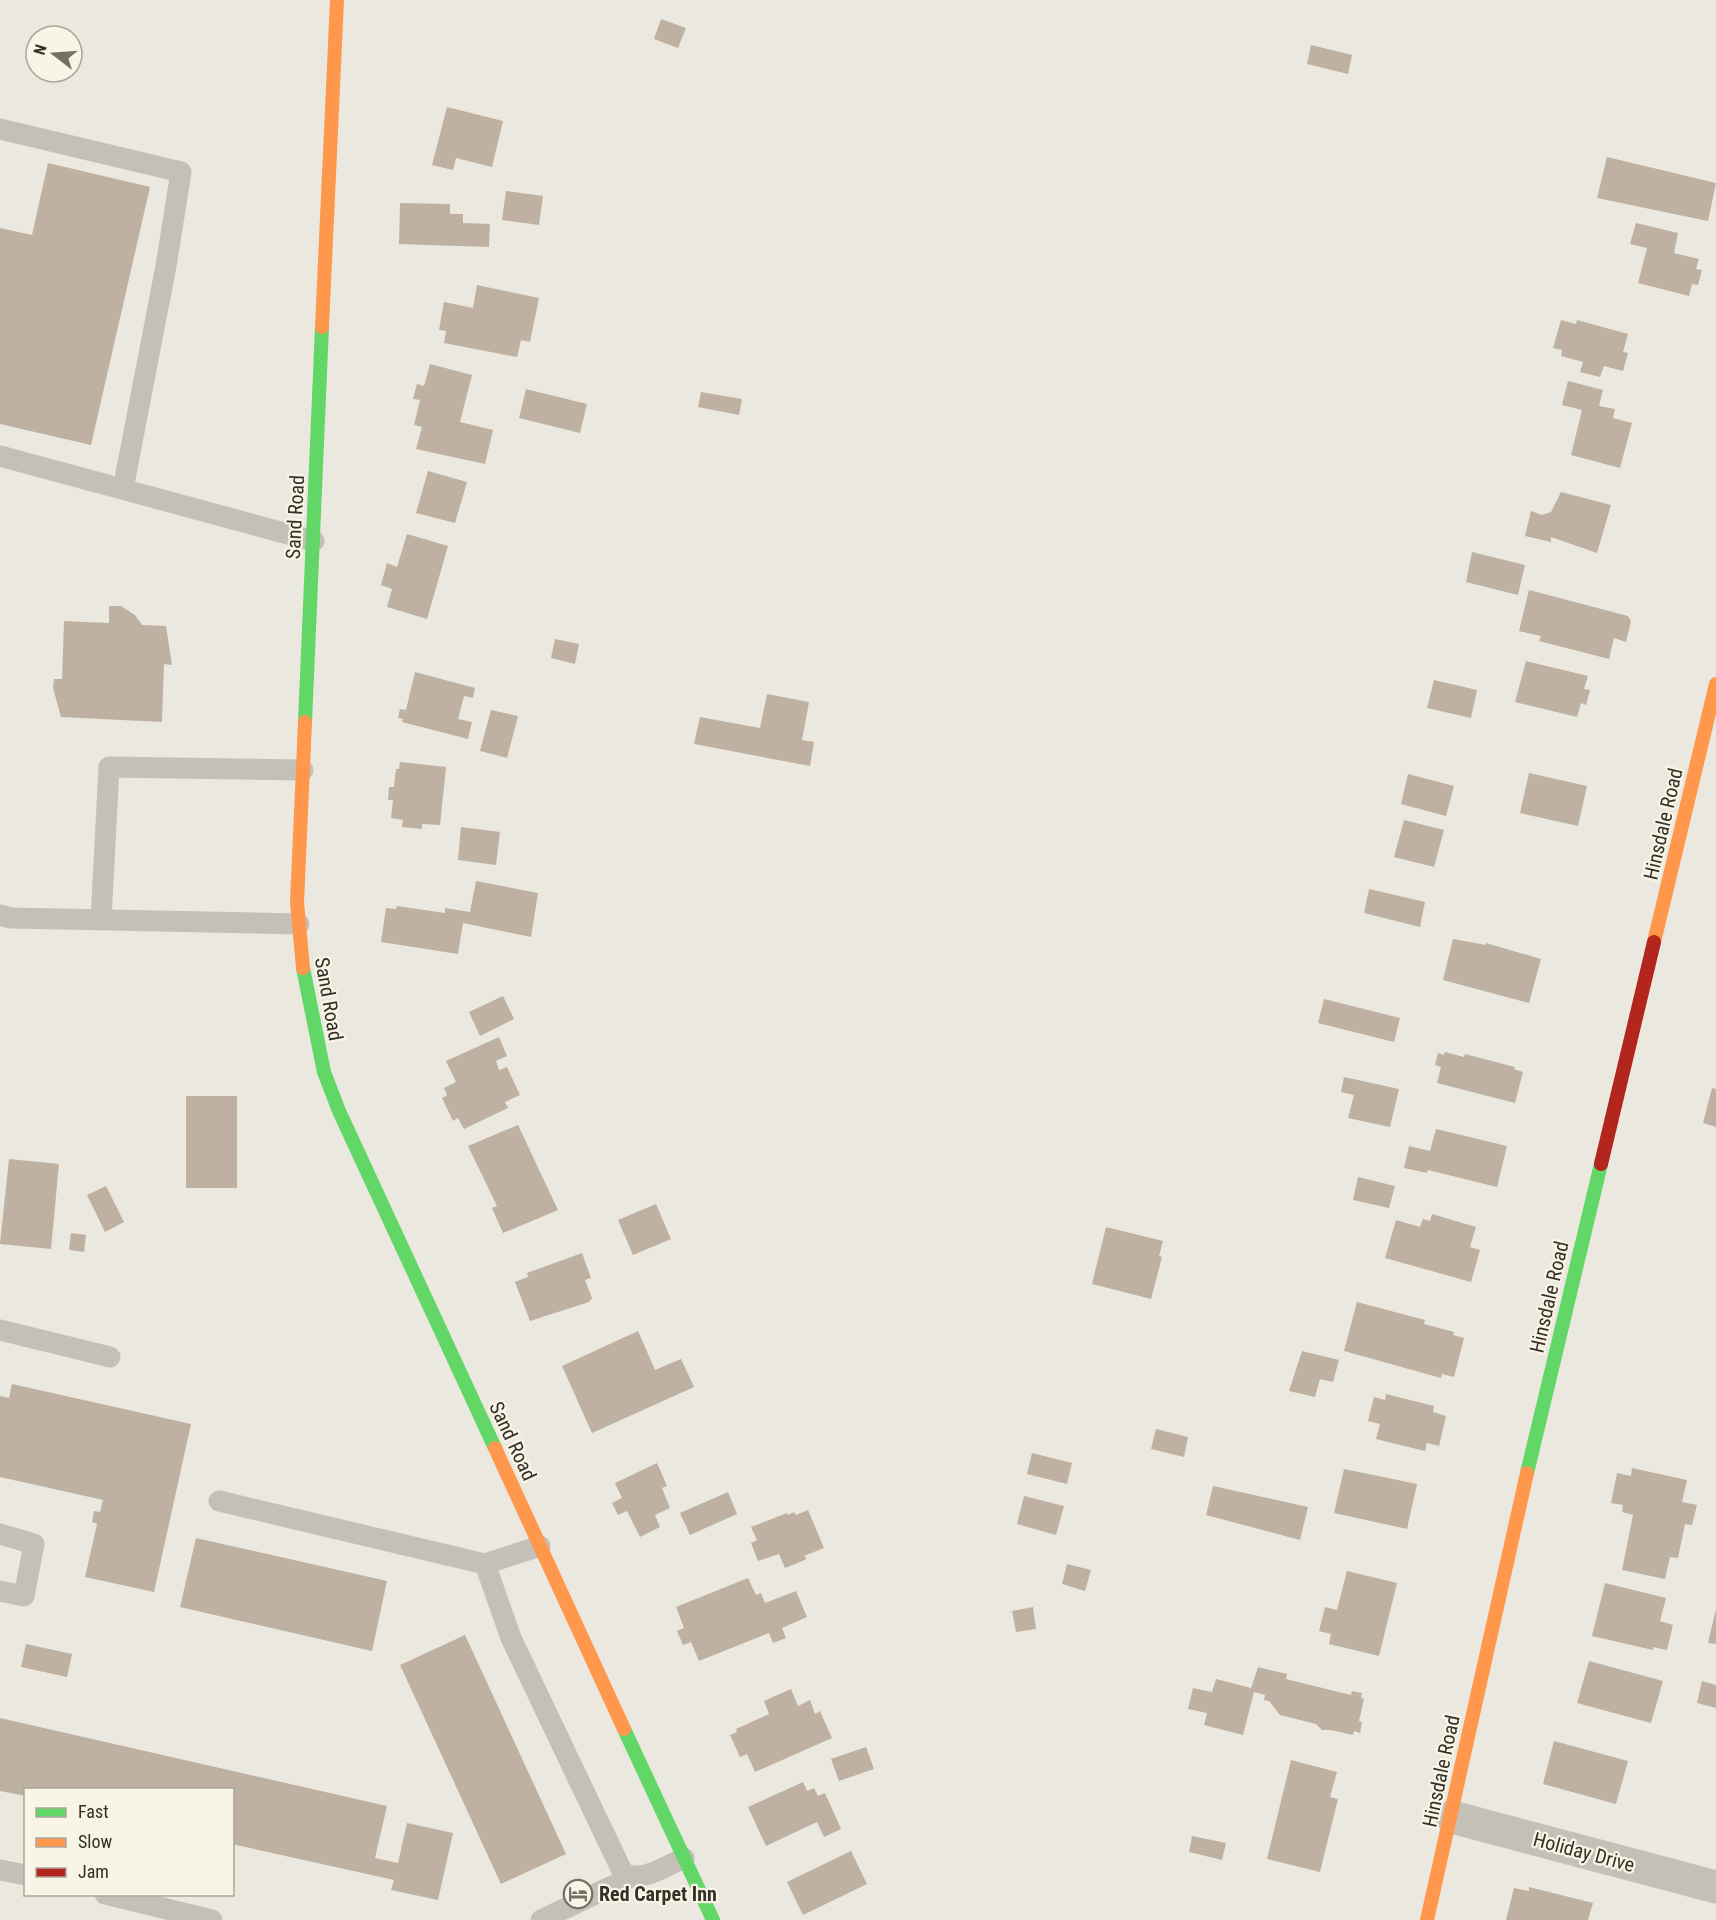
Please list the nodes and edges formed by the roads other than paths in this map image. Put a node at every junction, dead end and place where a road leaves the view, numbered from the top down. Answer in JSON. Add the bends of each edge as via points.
{"nodes":[{"id":1,"x":337,"y":0,"type":"edge"},
{"id":2,"x":0,"y":129,"type":"edge"},
{"id":3,"x":0,"y":456,"type":"edge"},
{"id":4,"x":123,"y":489,"type":"junction"},
{"id":5,"x":314,"y":541,"type":"junction"},
{"id":6,"x":1716,"y":684,"type":"edge"},
{"id":7,"x":303,"y":770,"type":"junction"},
{"id":8,"x":0,"y":915,"type":"edge"},
{"id":9,"x":101,"y":920,"type":"junction"},
{"id":10,"x":299,"y":924,"type":"junction"},
{"id":11,"x":0,"y":1330,"type":"edge"},
{"id":12,"x":110,"y":1357,"type":"dead end"},
{"id":13,"x":219,"y":1501,"type":"dead end"},
{"id":14,"x":0,"y":1534,"type":"edge"},
{"id":15,"x":540,"y":1546,"type":"junction"},
{"id":16,"x":485,"y":1564,"type":"junction"},
{"id":17,"x":0,"y":1592,"type":"edge"},
{"id":18,"x":1452,"y":1817,"type":"junction"},
{"id":19,"x":684,"y":1858,"type":"junction"},
{"id":20,"x":0,"y":1870,"type":"edge"},
{"id":21,"x":24,"y":1875,"type":"edge"},
{"id":22,"x":631,"y":1877,"type":"junction"},
{"id":23,"x":1716,"y":1887,"type":"edge"},
{"id":24,"x":113,"y":1896,"type":"edge"},
{"id":25,"x":212,"y":1920,"type":"edge"},
{"id":26,"x":541,"y":1920,"type":"edge"},
{"id":27,"x":713,"y":1920,"type":"edge"},
{"id":28,"x":1427,"y":1920,"type":"edge"}],
"edges":[{"from":1,"to":5,"type":"street","name":"Sand Road"},
{"from":2,"to":4,"type":"lane","via":[[180,172]]},
{"from":3,"to":4,"type":"lane"},
{"from":4,"to":5,"type":"lane"},
{"from":5,"to":7,"type":"street","name":"Sand Road"},
{"from":6,"to":18,"type":"street","name":"Hinsdale Road","via":[[1515,1523]]},
{"from":7,"to":9,"type":"lane","via":[[109,767]]},
{"from":7,"to":10,"type":"street","name":"Sand Road"},
{"from":8,"to":9,"type":"lane"},
{"from":9,"to":10,"type":"lane"},
{"from":10,"to":15,"type":"street","name":"Sand Road","via":[[304,985],[324,1072]]},
{"from":11,"to":12,"type":"lane"},
{"from":13,"to":16,"type":"lane"},
{"from":14,"to":17,"type":"lane","via":[[34,1544],[24,1596]]},
{"from":15,"to":16,"type":"lane"},
{"from":15,"to":19,"type":"street","name":"Sand Road"},
{"from":16,"to":22,"type":"lane","via":[[511,1638],[616,1861],[623,1873]]},
{"from":18,"to":23,"type":"street","name":"Holiday Drive"},
{"from":18,"to":28,"type":"street","name":"Hinsdale Road"},
{"from":19,"to":22,"type":"lane"},
{"from":19,"to":27,"type":"street","name":"Sand Road"},
{"from":20,"to":21,"type":"lane"},
{"from":22,"to":26,"type":"lane"},
{"from":24,"to":25,"type":"lane"}]}
